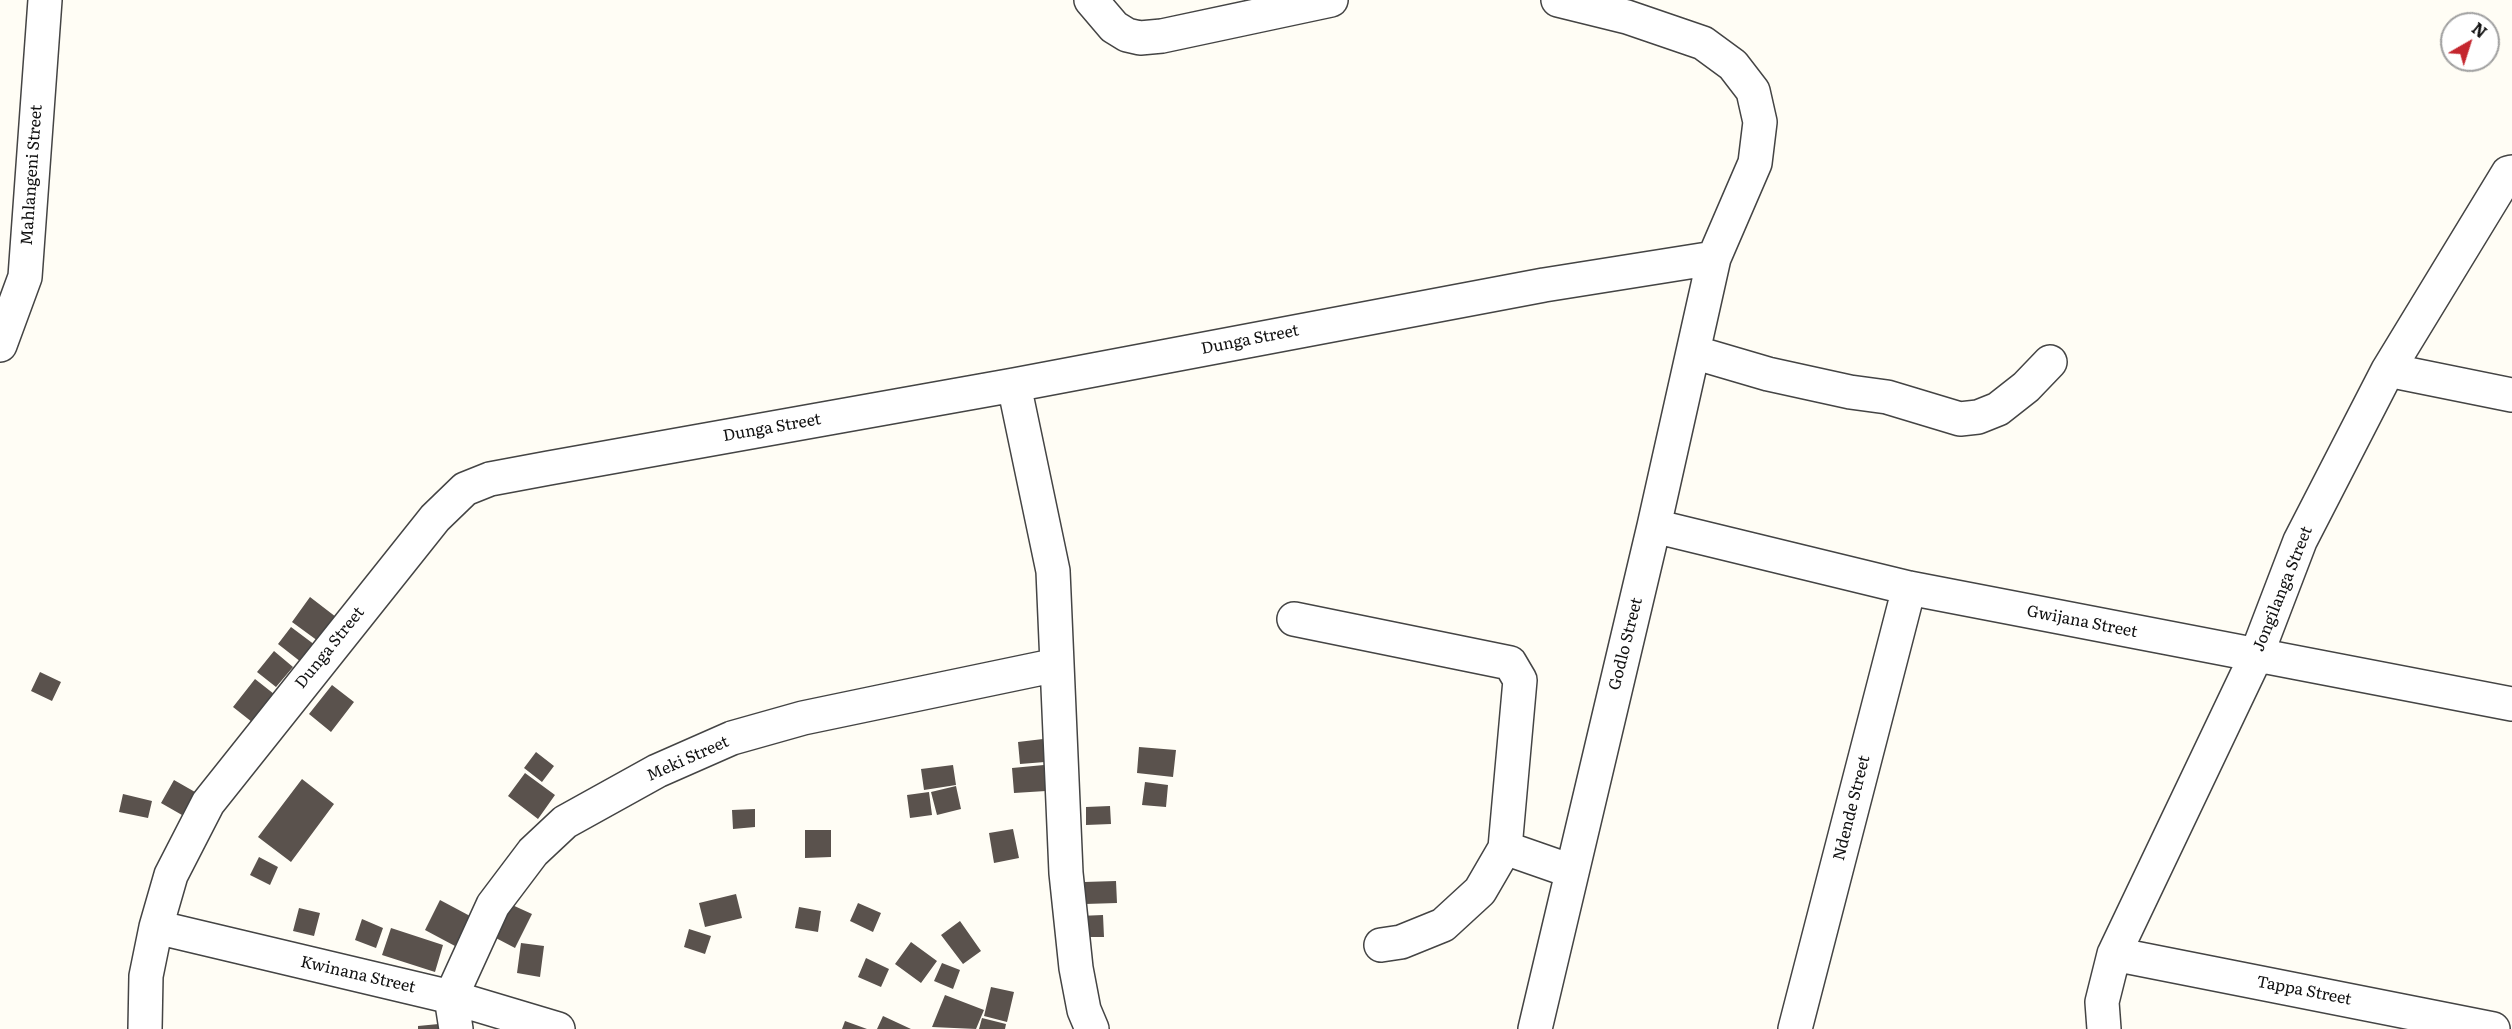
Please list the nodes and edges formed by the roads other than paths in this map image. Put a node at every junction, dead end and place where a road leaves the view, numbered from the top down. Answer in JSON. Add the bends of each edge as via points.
{"nodes":[{"id":1,"x":45,"y":0,"type":"edge"},
{"id":2,"x":1091,"y":0,"type":"edge"},
{"id":3,"x":1331,"y":0,"type":"edge"},
{"id":4,"x":1558,"y":0,"type":"edge"},
{"id":5,"x":2512,"y":172,"type":"edge"},
{"id":6,"x":1714,"y":258,"type":"junction"},
{"id":7,"x":0,"y":345,"type":"edge"},
{"id":8,"x":1693,"y":352,"type":"junction"},
{"id":9,"x":2050,"y":362,"type":"dead end"},
{"id":10,"x":2388,"y":370,"type":"junction"},
{"id":11,"x":1014,"y":385,"type":"junction"},
{"id":12,"x":2512,"y":395,"type":"edge"},
{"id":13,"x":1654,"y":526,"type":"junction"},
{"id":14,"x":1909,"y":588,"type":"junction"},
{"id":15,"x":1294,"y":619,"type":"dead end"},
{"id":16,"x":2256,"y":656,"type":"junction"},
{"id":17,"x":1057,"y":665,"type":"junction"},
{"id":18,"x":2512,"y":704,"type":"edge"},
{"id":19,"x":1505,"y":848,"type":"junction"},
{"id":20,"x":1570,"y":871,"type":"junction"},
{"id":21,"x":156,"y":927,"type":"junction"},
{"id":22,"x":1381,"y":945,"type":"dead end"},
{"id":23,"x":2114,"y":954,"type":"junction"},
{"id":24,"x":451,"y":997,"type":"junction"},
{"id":25,"x":145,"y":1029,"type":"edge"},
{"id":26,"x":456,"y":1029,"type":"edge"},
{"id":27,"x":558,"y":1029,"type":"edge"},
{"id":28,"x":1092,"y":1029,"type":"edge"},
{"id":29,"x":1535,"y":1029,"type":"edge"},
{"id":30,"x":1795,"y":1029,"type":"edge"},
{"id":31,"x":2104,"y":1029,"type":"edge"},
{"id":32,"x":2493,"y":1029,"type":"edge"}],
"edges":[{"from":1,"to":7,"type":"street","name":"Mahlangeni Street","via":[[25,277]]},
{"from":2,"to":3,"type":"street","via":[[1114,27],[1140,38]]},
{"from":4,"to":6,"type":"street","via":[[1627,17],[1703,43],[1732,65],[1753,92],[1760,122],[1755,163]]},
{"from":5,"to":10,"type":"street","name":"Jongilanga Street"},
{"from":6,"to":8,"type":"street","name":"Godlo Street"},
{"from":6,"to":11,"type":"street","name":"Dunga Street","via":[[1532,287]]},
{"from":8,"to":9,"type":"street","via":[[1768,374],[1887,397],[1960,419],[1998,409]]},
{"from":8,"to":13,"type":"street","name":"Godlo Street"},
{"from":10,"to":12,"type":"street"},
{"from":10,"to":16,"type":"street","name":"Jongilanga Street","via":[[2301,541]]},
{"from":11,"to":17,"type":"street","via":[[1053,571]]},
{"from":11,"to":21,"type":"street","name":"Dunga Street","via":[[490,479],[465,489],[435,518],[208,803],[171,875]]},
{"from":13,"to":14,"type":"street","name":"Gwijana Street"},
{"from":13,"to":20,"type":"street","name":"Godlo Street"},
{"from":14,"to":16,"type":"street","name":"Gwijana Street"},
{"from":14,"to":30,"type":"street","name":"Ndende Street"},
{"from":15,"to":19,"type":"street","via":[[1510,663],[1520,680]]},
{"from":16,"to":18,"type":"street","name":"Gwijana Street"},
{"from":16,"to":23,"type":"street","name":"Jongilanga Street"},
{"from":17,"to":24,"type":"street","name":"Meki Street","via":[[803,718],[732,738],[657,771],[565,822],[533,852],[493,906]]},
{"from":17,"to":28,"type":"street","via":[[1066,873],[1076,968]]},
{"from":19,"to":20,"type":"street"},
{"from":19,"to":22,"type":"street","via":[[1480,891],[1443,925],[1401,942]]},
{"from":20,"to":29,"type":"street","name":"Godlo Street"},
{"from":21,"to":24,"type":"street","name":"Kwinana Street"},
{"from":21,"to":25,"type":"street","name":"Dunga Street","via":[[146,975]]},
{"from":23,"to":31,"type":"street","name":"Jongilanga Street","via":[[2102,1002]]},
{"from":23,"to":32,"type":"street","name":"Tappa Street"},
{"from":24,"to":26,"type":"street"},
{"from":24,"to":27,"type":"street","name":"Kwinana Street"}]}
